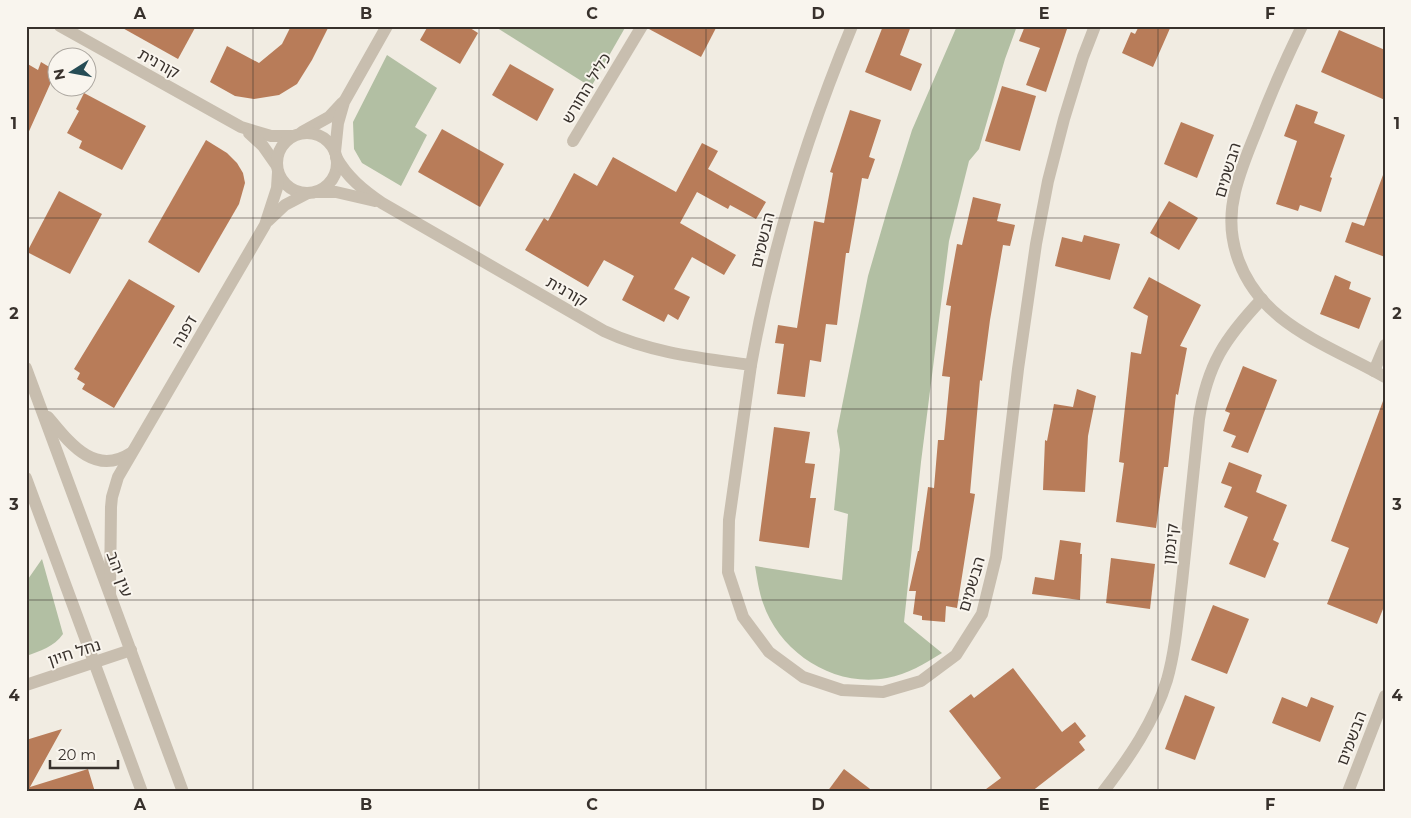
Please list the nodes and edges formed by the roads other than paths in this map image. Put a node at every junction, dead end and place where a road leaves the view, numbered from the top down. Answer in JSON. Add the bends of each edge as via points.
{"nodes":[{"id":1,"x":60,"y":26,"type":"edge"},
{"id":2,"x":387,"y":26,"type":"edge"},
{"id":3,"x":642,"y":26,"type":"edge"},
{"id":4,"x":852,"y":26,"type":"edge"},
{"id":5,"x":1095,"y":26,"type":"edge"},
{"id":6,"x":1302,"y":26,"type":"edge"},
{"id":7,"x":347,"y":97,"type":"junction"},
{"id":8,"x":241,"y":127,"type":"junction"},
{"id":9,"x":296,"y":135,"type":"junction"},
{"id":10,"x":573,"y":141,"type":"dead end"},
{"id":11,"x":336,"y":154,"type":"junction"},
{"id":12,"x":278,"y":169,"type":"junction"},
{"id":13,"x":310,"y":192,"type":"junction"},
{"id":14,"x":382,"y":203,"type":"junction"},
{"id":15,"x":265,"y":225,"type":"junction"},
{"id":16,"x":1262,"y":299,"type":"junction"},
{"id":17,"x":1385,"y":346,"type":"edge"},
{"id":18,"x":752,"y":365,"type":"junction"},
{"id":19,"x":26,"y":368,"type":"edge"},
{"id":20,"x":1379,"y":374,"type":"edge"},
{"id":21,"x":42,"y":410,"type":"junction"},
{"id":22,"x":132,"y":453,"type":"junction"},
{"id":23,"x":26,"y":478,"type":"edge"},
{"id":24,"x":110,"y":593,"type":"junction"},
{"id":25,"x":131,"y":650,"type":"junction"},
{"id":26,"x":95,"y":662,"type":"junction"},
{"id":27,"x":26,"y":686,"type":"edge"},
{"id":28,"x":1385,"y":696,"type":"edge"},
{"id":29,"x":142,"y":792,"type":"edge"},
{"id":30,"x":183,"y":792,"type":"edge"},
{"id":31,"x":1102,"y":792,"type":"edge"},
{"id":32,"x":1348,"y":792,"type":"edge"}],
"edges":[{"from":1,"to":8,"type":"street","name":"קורנית"},
{"from":2,"to":7,"type":"street"},
{"from":3,"to":10,"type":"street","name":"כליל החורש"},
{"from":4,"to":18,"type":"street","name":"הבשמים","via":[[786,210],[765,292]]},
{"from":5,"to":18,"type":"street","name":"הבשמים","via":[[1064,119],[1048,181],[1019,360],[996,557],[982,614],[956,655],[922,681],[882,692],[842,690],[803,677],[769,652],[743,617],[728,572],[729,520]]},
{"from":6,"to":16,"type":"street","name":"הבשמים","via":[[1266,107],[1234,193],[1231,215],[1235,254],[1242,272]]},
{"from":7,"to":9,"type":"street","via":[[329,117]]},
{"from":7,"to":11,"type":"street","via":[[338,122]]},
{"from":8,"to":9,"type":"street","name":"קורנית","via":[[271,136]]},
{"from":8,"to":12,"type":"street","name":"קורנית","via":[[260,142]]},
{"from":9,"to":11,"type":"street","via":[[310,132],[320,136]]},
{"from":9,"to":12,"type":"street","via":[[284,142],[277,159]]},
{"from":11,"to":13,"type":"street","via":[[331,180],[322,189]]},
{"from":11,"to":14,"type":"street","name":"קורנית","via":[[351,179]]},
{"from":12,"to":13,"type":"street","via":[[290,188]]},
{"from":12,"to":15,"type":"street","name":"דפנה","via":[[277,188]]},
{"from":13,"to":14,"type":"street","name":"קורנית","via":[[336,192]]},
{"from":13,"to":15,"type":"street","name":"דפנה","via":[[285,205]]},
{"from":14,"to":18,"type":"street","name":"קורנית","via":[[620,338],[669,353]]},
{"from":15,"to":22,"type":"street","name":"דפנה"},
{"from":16,"to":20,"type":"street","name":"הבשמים","via":[[1295,328]]},
{"from":16,"to":31,"type":"street","name":"קינמון","via":[[1222,348],[1206,386],[1199,419],[1176,631],[1167,680],[1147,728]]},
{"from":17,"to":20,"type":"street"},
{"from":19,"to":21,"type":"street","name":"עין יהב"},
{"from":21,"to":22,"type":"street","via":[[83,454],[105,461]]},
{"from":21,"to":24,"type":"street","name":"עין יהב"},
{"from":22,"to":24,"type":"street","name":"דפנה","via":[[118,477],[112,497]]},
{"from":23,"to":26,"type":"street"},
{"from":24,"to":25,"type":"street","name":"עין יהב"},
{"from":25,"to":26,"type":"street","name":"נחל חיון"},
{"from":25,"to":30,"type":"street","name":"עין יהב"},
{"from":26,"to":27,"type":"street","name":"נחל חיון"},
{"from":26,"to":29,"type":"street"},
{"from":28,"to":32,"type":"street","name":"הבשמים"}]}
